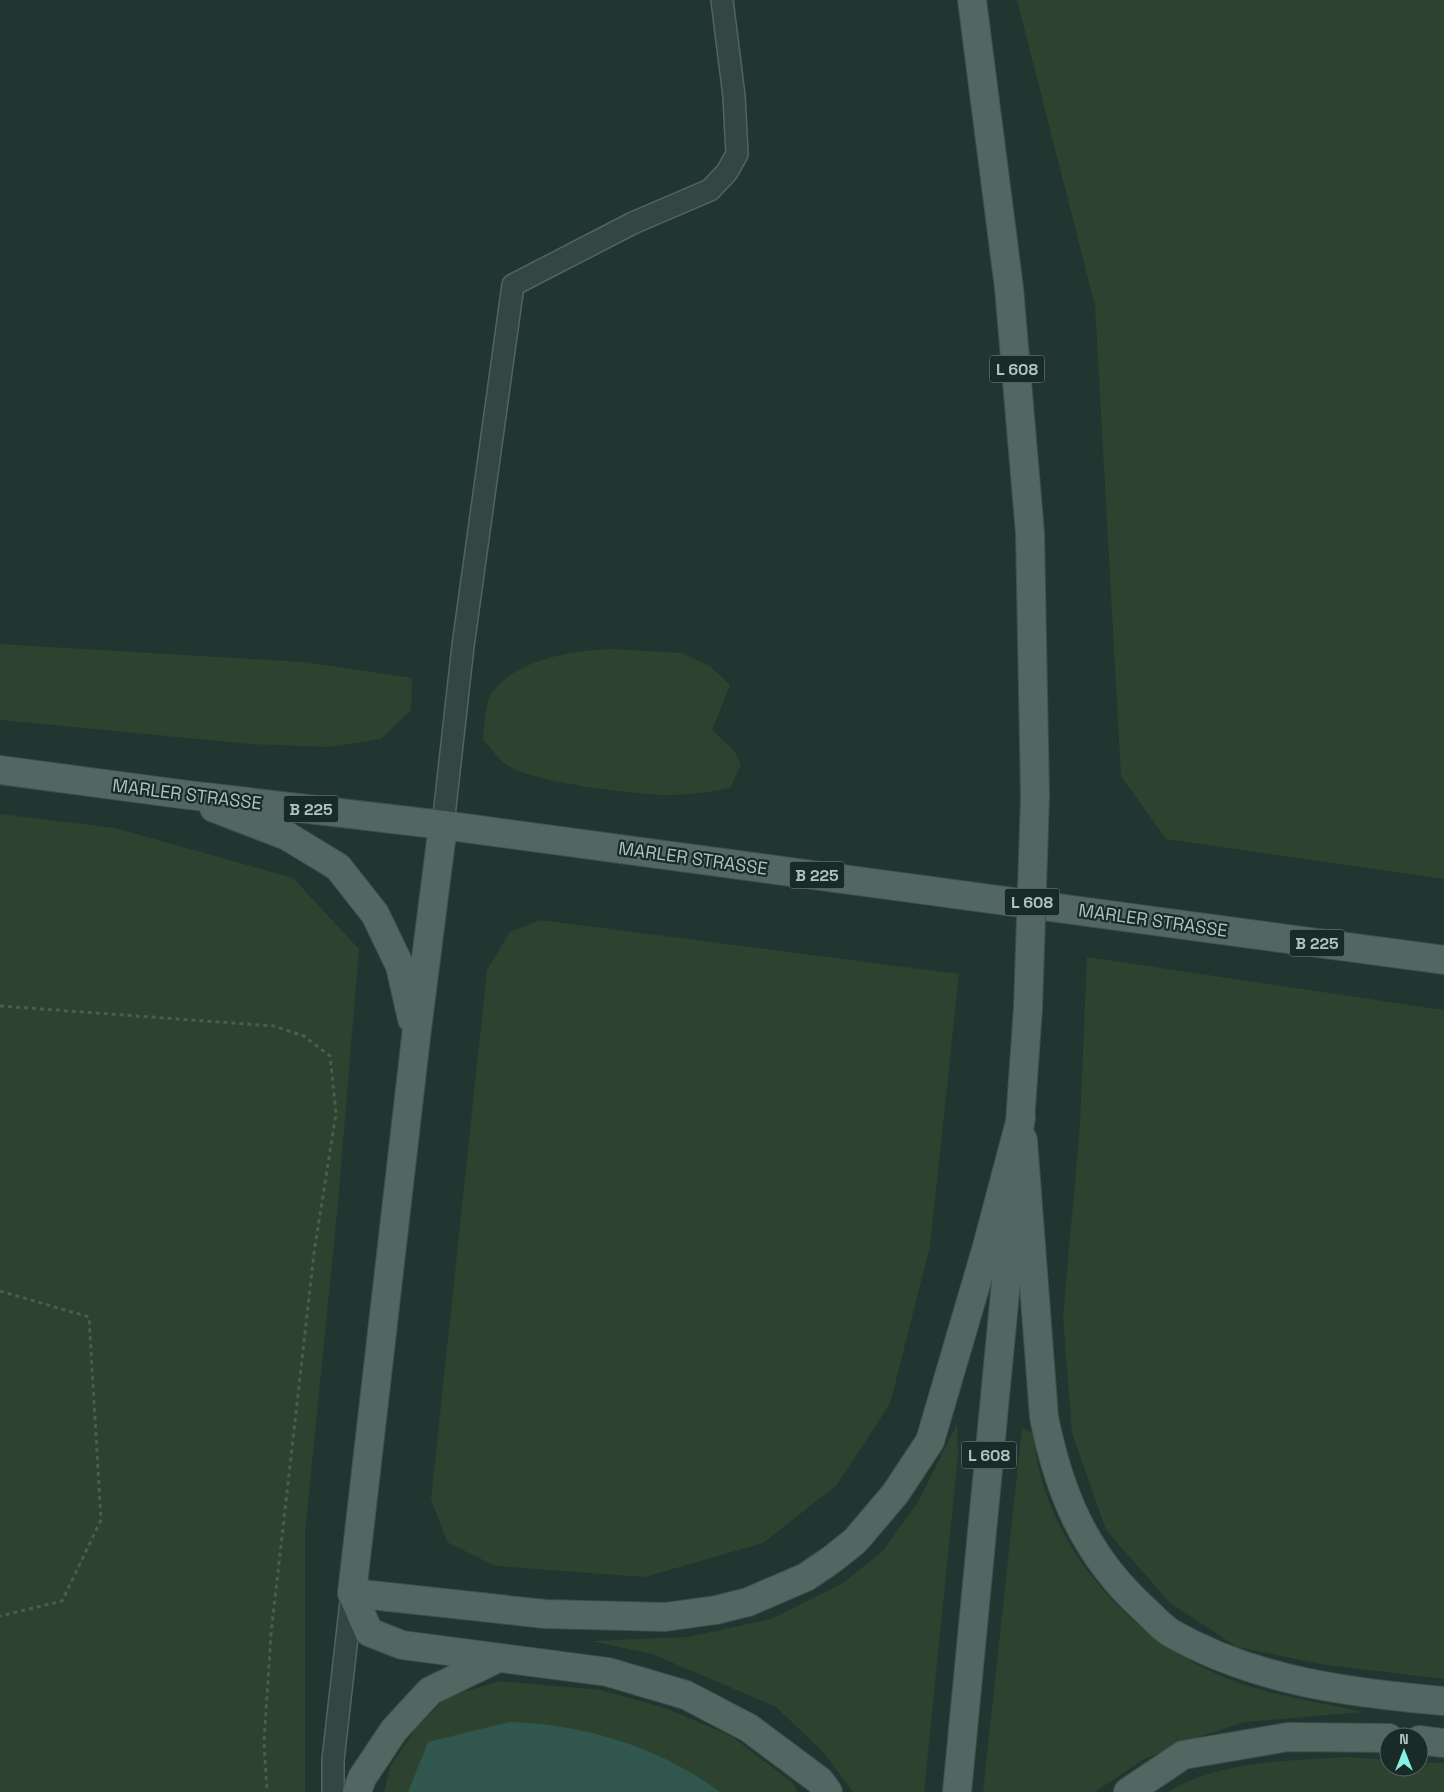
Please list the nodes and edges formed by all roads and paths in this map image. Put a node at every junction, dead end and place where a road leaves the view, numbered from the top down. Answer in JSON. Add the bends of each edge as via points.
{"nodes":[{"id":1,"x":722,"y":0,"type":"edge"},
{"id":2,"x":972,"y":0,"type":"edge"},
{"id":3,"x":0,"y":770,"type":"edge"},
{"id":4,"x":180,"y":794,"type":"junction"},
{"id":5,"x":443,"y":825,"type":"junction"},
{"id":6,"x":1444,"y":960,"type":"edge"},
{"id":7,"x":0,"y":1006,"type":"edge"},
{"id":8,"x":416,"y":1037,"type":"junction"},
{"id":9,"x":1021,"y":1118,"type":"junction"},
{"id":10,"x":0,"y":1291,"type":"edge"},
{"id":11,"x":352,"y":1593,"type":"junction"},
{"id":12,"x":0,"y":1616,"type":"edge"},
{"id":13,"x":496,"y":1659,"type":"junction"},
{"id":14,"x":1444,"y":1701,"type":"edge"},
{"id":15,"x":1379,"y":1738,"type":"edge"},
{"id":16,"x":1429,"y":1741,"type":"edge"},
{"id":17,"x":1444,"y":1743,"type":"edge"},
{"id":18,"x":267,"y":1792,"type":"edge"},
{"id":19,"x":333,"y":1792,"type":"edge"},
{"id":20,"x":357,"y":1792,"type":"edge"},
{"id":21,"x":828,"y":1792,"type":"edge"},
{"id":22,"x":957,"y":1792,"type":"edge"},
{"id":23,"x":1128,"y":1792,"type":"edge"}],
"edges":[{"from":1,"to":5,"type":"lane","via":[[738,154],[727,172],[710,190],[633,223],[513,285],[463,646]]},
{"from":2,"to":9,"type":"main road","number":"L 608","bridge":true,"via":[[1000,207],[1030,533],[1035,796]]},
{"from":3,"to":4,"type":"main road","name":"MARLER STRASSE","number":"B 225"},
{"from":4,"to":5,"type":"main road","name":"MARLER STRASSE","number":"B 225"},
{"from":4,"to":8,"type":"main road","via":[[287,836],[338,867],[375,914],[400,966]]},
{"from":5,"to":6,"type":"main road","name":"MARLER STRASSE","number":"B 225"},
{"from":5,"to":8,"type":"main road"},
{"from":7,"to":18,"type":"path","via":[[274,1026],[304,1036],[330,1056],[336,1113],[314,1253],[271,1634],[264,1742]]},
{"from":8,"to":11,"type":"main road"},
{"from":9,"to":11,"type":"main road","via":[[930,1441],[896,1494],[855,1540],[831,1560],[806,1577],[748,1602],[665,1617],[546,1614]]},
{"from":9,"to":14,"type":"main road","via":[[1044,1417],[1060,1479],[1084,1538],[1123,1590],[1169,1632],[1227,1660],[1289,1680],[1375,1695]]},
{"from":9,"to":22,"type":"main road","number":"L 608"},
{"from":10,"to":12,"type":"path","via":[[89,1317],[101,1520],[62,1600]]},
{"from":11,"to":13,"type":"main road","via":[[369,1632],[402,1645]]},
{"from":11,"to":19,"type":"lane"},
{"from":13,"to":20,"type":"main road","via":[[430,1691],[394,1730],[362,1778]]},
{"from":13,"to":21,"type":"main road","via":[[608,1672],[686,1696],[749,1728],[820,1781]]},
{"from":15,"to":23,"type":"main road","via":[[1288,1737],[1183,1756]]},
{"from":16,"to":17,"type":"main road"}]}
